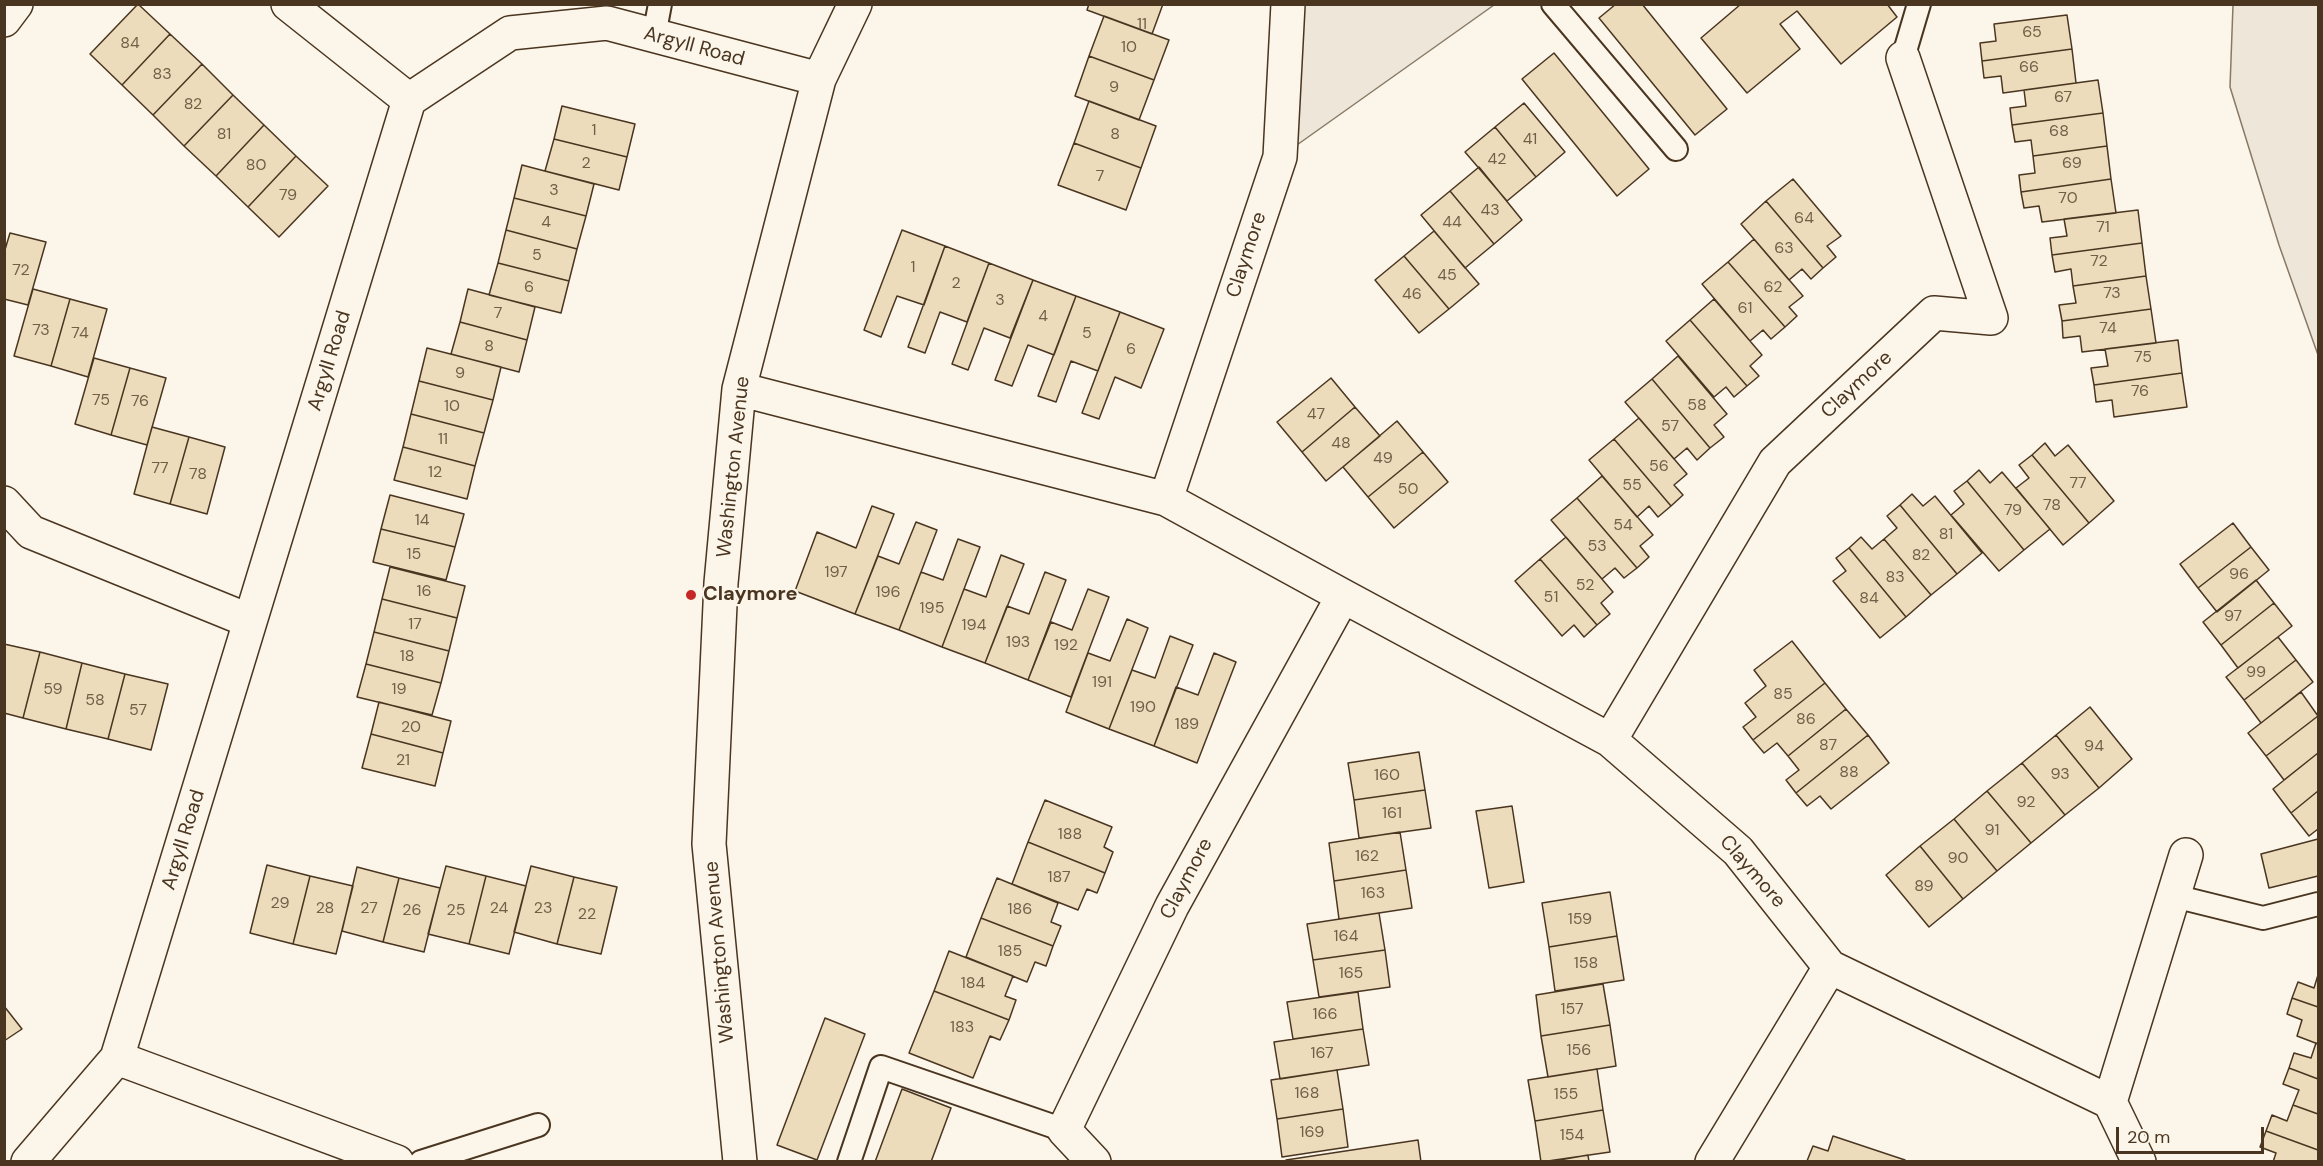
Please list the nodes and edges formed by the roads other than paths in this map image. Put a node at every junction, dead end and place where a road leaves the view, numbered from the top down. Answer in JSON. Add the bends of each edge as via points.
{"nodes":[{"id":1,"x":16,"y":4,"type":"edge"},
{"id":2,"x":288,"y":4,"type":"edge"},
{"id":3,"x":660,"y":4,"type":"edge"},
{"id":4,"x":855,"y":4,"type":"edge"},
{"id":5,"x":1288,"y":4,"type":"edge"},
{"id":6,"x":1553,"y":4,"type":"edge"},
{"id":7,"x":1919,"y":4,"type":"edge"},
{"id":8,"x":4,"y":20,"type":"edge"},
{"id":9,"x":654,"y":36,"type":"junction"},
{"id":10,"x":1903,"y":58,"type":"joint"},
{"id":11,"x":819,"y":79,"type":"junction"},
{"id":12,"x":409,"y":100,"type":"junction"},
{"id":13,"x":1676,"y":149,"type":"dead end"},
{"id":14,"x":739,"y":389,"type":"junction"},
{"id":15,"x":1166,"y":499,"type":"junction"},
{"id":16,"x":4,"y":502,"type":"edge"},
{"id":17,"x":1343,"y":596,"type":"junction"},
{"id":18,"x":250,"y":621,"type":"junction"},
{"id":19,"x":1610,"y":740,"type":"junction"},
{"id":20,"x":2186,"y":855,"type":"dead end"},
{"id":21,"x":2174,"y":896,"type":"junction"},
{"id":22,"x":2319,"y":904,"type":"edge"},
{"id":23,"x":1830,"y":967,"type":"junction"},
{"id":24,"x":117,"y":1058,"type":"junction"},
{"id":25,"x":2110,"y":1102,"type":"junction"},
{"id":26,"x":538,"y":1125,"type":"dead end"},
{"id":27,"x":1064,"y":1130,"type":"junction"},
{"id":28,"x":28,"y":1161,"type":"edge"},
{"id":29,"x":397,"y":1161,"type":"edge"},
{"id":30,"x":421,"y":1161,"type":"edge"},
{"id":31,"x":740,"y":1161,"type":"edge"},
{"id":32,"x":849,"y":1161,"type":"edge"},
{"id":33,"x":1094,"y":1161,"type":"edge"},
{"id":34,"x":1712,"y":1161,"type":"edge"},
{"id":35,"x":2139,"y":1161,"type":"edge"}],
"edges":[{"from":1,"to":8,"type":"street"},
{"from":2,"to":12,"type":"street"},
{"from":3,"to":9,"type":"lane"},
{"from":4,"to":11,"type":"street","name":"Washington Avenue"},
{"from":5,"to":15,"type":"street","name":"Claymore","via":[[1280,158]]},
{"from":6,"to":13,"type":"lane"},
{"from":7,"to":10,"type":"lane"},
{"from":9,"to":11,"type":"street","name":"Argyll Road"},
{"from":9,"to":12,"type":"street","name":"Argyll Road","via":[[607,23],[510,33]]},
{"from":10,"to":19,"type":"street","name":"Claymore","via":[[1991,318],[1934,313],[1775,462]]},
{"from":11,"to":14,"type":"street","name":"Washington Avenue"},
{"from":12,"to":18,"type":"street","name":"Argyll Road"},
{"from":14,"to":15,"type":"street","name":"Claymore"},
{"from":14,"to":31,"type":"street","name":"Washington Avenue","via":[[721,582],[709,844]]},
{"from":15,"to":17,"type":"street","name":"Claymore"},
{"from":16,"to":18,"type":"street","via":[[31,532]]},
{"from":17,"to":19,"type":"street","name":"Claymore"},
{"from":17,"to":27,"type":"street","name":"Claymore","via":[[1172,906]]},
{"from":18,"to":24,"type":"street","name":"Argyll Road"},
{"from":19,"to":23,"type":"street","name":"Claymore","via":[[1738,851]]},
{"from":20,"to":21,"type":"street"},
{"from":21,"to":22,"type":"lane","via":[[2263,918]]},
{"from":21,"to":25,"type":"street"},
{"from":23,"to":25,"type":"street","name":"Claymore"},
{"from":23,"to":34,"type":"street"},
{"from":24,"to":28,"type":"street","name":"Argyll Road"},
{"from":24,"to":29,"type":"street"},
{"from":25,"to":35,"type":"street"},
{"from":26,"to":30,"type":"lane"},
{"from":27,"to":32,"type":"lane","via":[[881,1067]]},
{"from":27,"to":33,"type":"street"}]}
